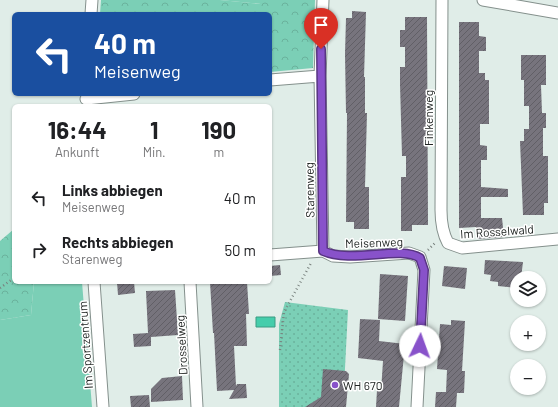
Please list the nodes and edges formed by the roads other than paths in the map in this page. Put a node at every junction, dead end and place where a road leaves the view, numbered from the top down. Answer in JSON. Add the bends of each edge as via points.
{"nodes":[{"id":1,"x":92,"y":0,"type":"edge"},
{"id":2,"x":323,"y":0,"type":"edge"},
{"id":3,"x":442,"y":0,"type":"edge"},
{"id":4,"x":483,"y":0,"type":"edge"},
{"id":5,"x":91,"y":12,"type":"edge"},
{"id":6,"x":558,"y":13,"type":"edge"},
{"id":7,"x":320,"y":76,"type":"junction"},
{"id":8,"x":272,"y":80,"type":"edge"},
{"id":9,"x":118,"y":96,"type":"edge"},
{"id":10,"x":86,"y":100,"type":"edge"},
{"id":11,"x":443,"y":235,"type":"joint"},
{"id":12,"x":558,"y":239,"type":"edge"},
{"id":13,"x":319,"y":251,"type":"junction"},
{"id":14,"x":272,"y":255,"type":"edge"},
{"id":15,"x":94,"y":284,"type":"edge"},
{"id":16,"x":190,"y":284,"type":"edge"},
{"id":17,"x":103,"y":407,"type":"edge"},
{"id":18,"x":197,"y":407,"type":"edge"},
{"id":19,"x":417,"y":407,"type":"edge"}],
"edges":[{"from":1,"to":5,"type":"street"},
{"from":2,"to":7,"type":"street","name":"Starenweg"},
{"from":3,"to":11,"type":"street","name":"Finkenweg"},
{"from":4,"to":6,"type":"street"},
{"from":7,"to":8,"type":"street"},
{"from":7,"to":13,"type":"street","name":"Starenweg"},
{"from":9,"to":10,"type":"street"},
{"from":11,"to":12,"type":"street","name":"Im Rosselwald","via":[[448,243],[462,248]]},
{"from":13,"to":14,"type":"street"},
{"from":13,"to":19,"type":"street","name":"Meisenweg","via":[[333,256],[350,257],[409,253],[420,258],[424,270]]},
{"from":15,"to":17,"type":"street","name":"Im Sportzentrum"},
{"from":16,"to":18,"type":"street","name":"Drosselweg"}]}
